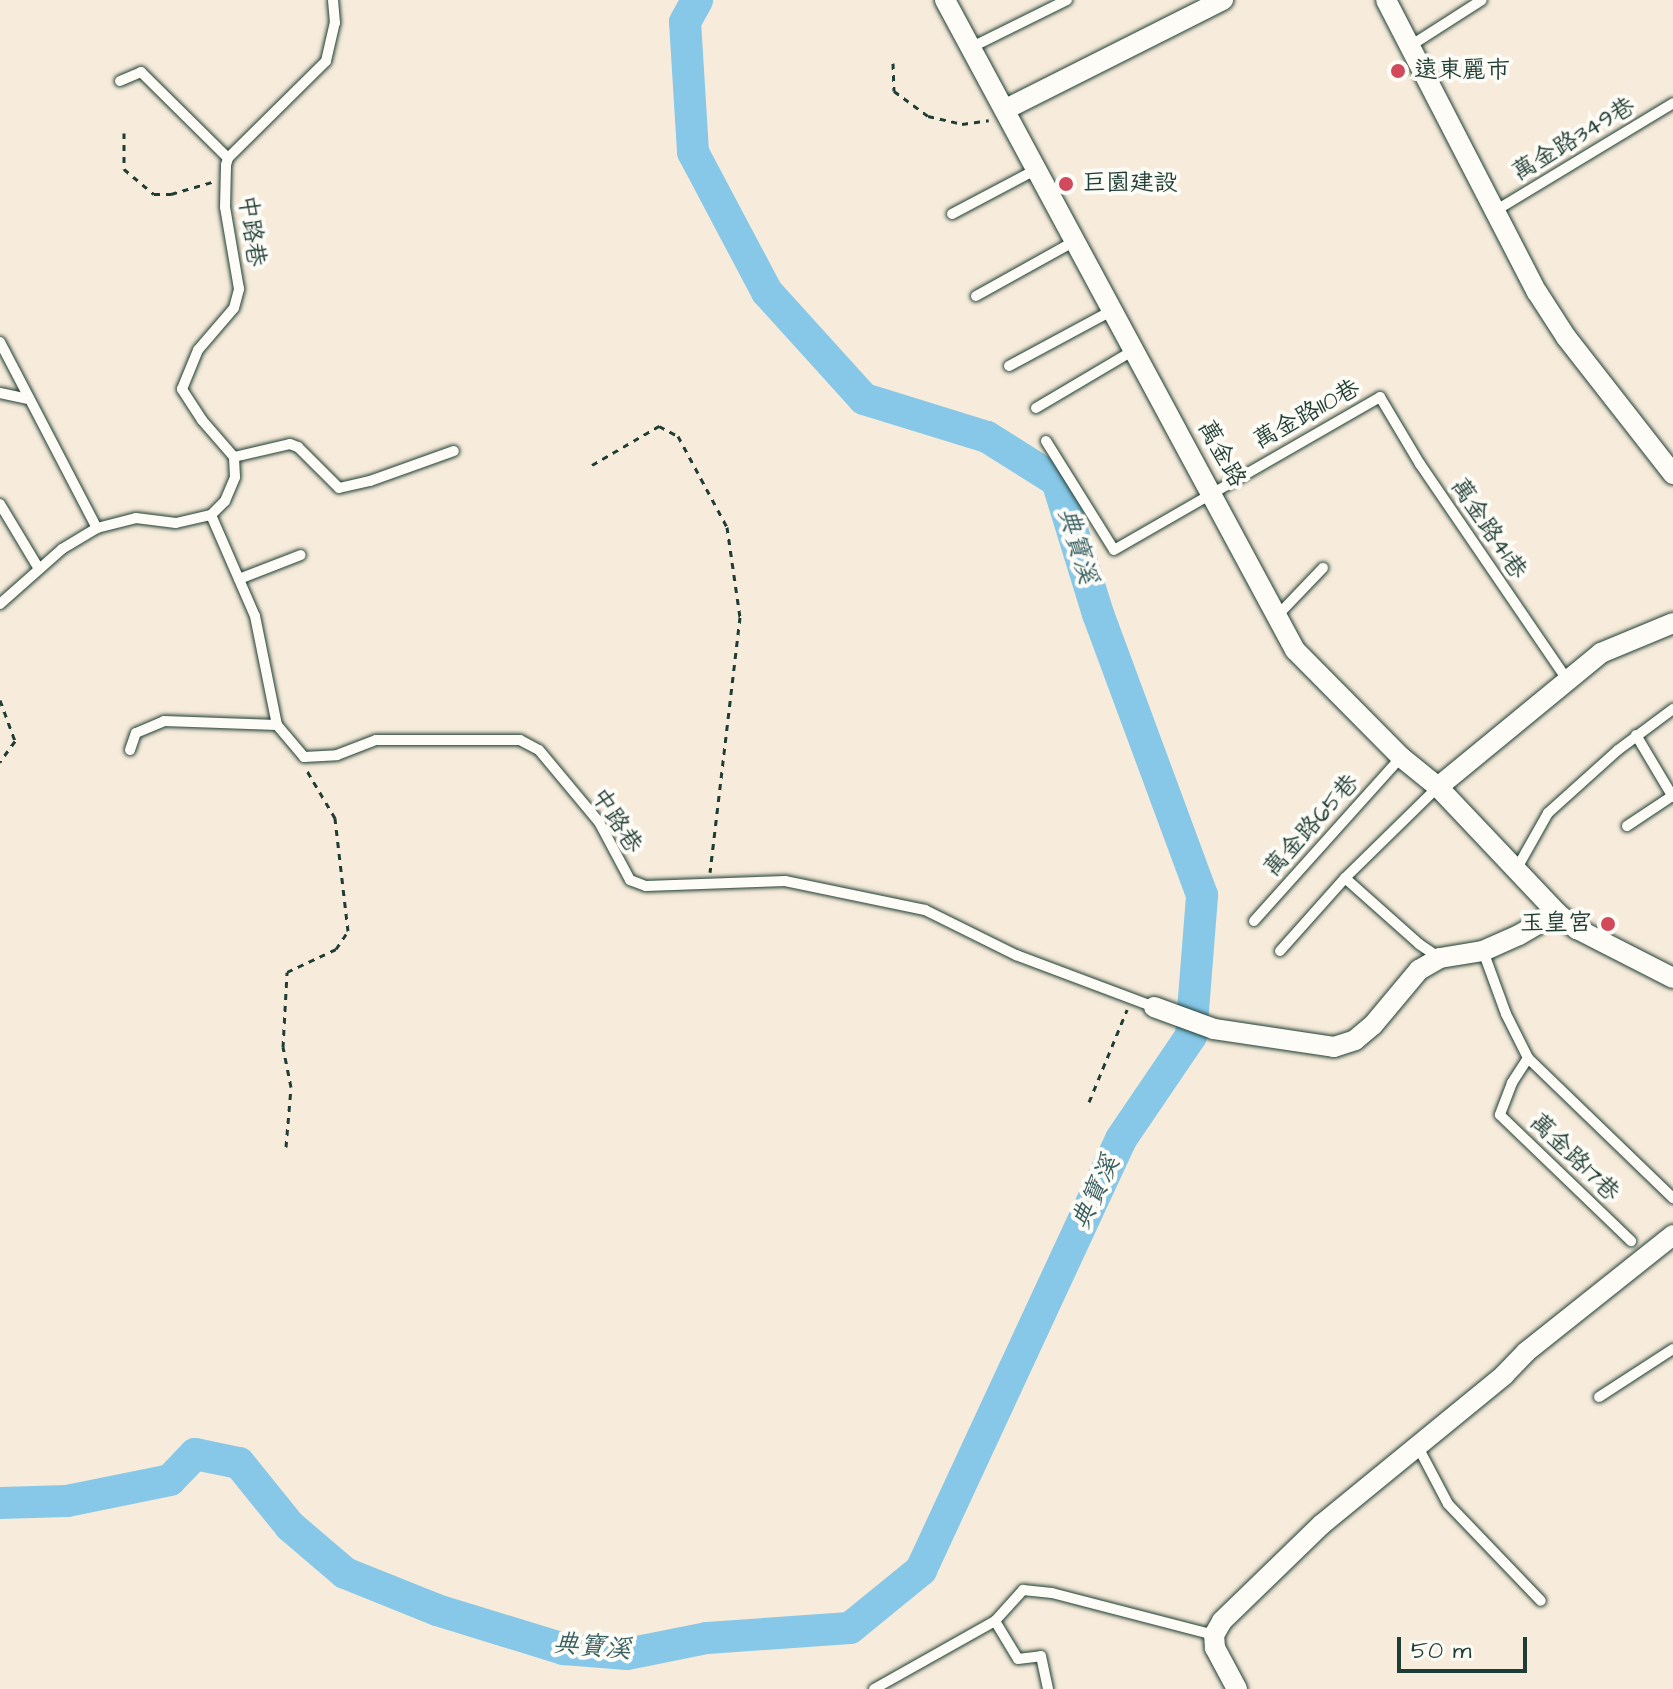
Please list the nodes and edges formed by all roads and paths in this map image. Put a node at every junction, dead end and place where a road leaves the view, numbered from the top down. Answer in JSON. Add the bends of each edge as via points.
{"nodes":[{"id":1,"x":333,"y":0,"type":"edge"},
{"id":2,"x":945,"y":0,"type":"edge"},
{"id":3,"x":1067,"y":0,"type":"edge"},
{"id":4,"x":1223,"y":0,"type":"edge"},
{"id":5,"x":1386,"y":0,"type":"edge"},
{"id":6,"x":1482,"y":0,"type":"edge"},
{"id":7,"x":1410,"y":46,"type":"junction"},
{"id":8,"x":972,"y":47,"type":"junction"},
{"id":9,"x":893,"y":63,"type":"dead end"},
{"id":10,"x":120,"y":81,"type":"dead end"},
{"id":11,"x":1673,"y":103,"type":"edge"},
{"id":12,"x":1007,"y":112,"type":"junction"},
{"id":13,"x":124,"y":133,"type":"dead end"},
{"id":14,"x":228,"y":158,"type":"junction"},
{"id":15,"x":1037,"y":169,"type":"junction"},
{"id":16,"x":223,"y":179,"type":"junction"},
{"id":17,"x":1495,"y":211,"type":"junction"},
{"id":18,"x":952,"y":214,"type":"dead end"},
{"id":19,"x":1075,"y":241,"type":"junction"},
{"id":20,"x":976,"y":296,"type":"dead end"},
{"id":21,"x":1111,"y":311,"type":"junction"},
{"id":22,"x":0,"y":342,"type":"edge"},
{"id":23,"x":1134,"y":350,"type":"junction"},
{"id":24,"x":1009,"y":366,"type":"dead end"},
{"id":25,"x":0,"y":393,"type":"edge"},
{"id":26,"x":1380,"y":397,"type":"joint"},
{"id":27,"x":29,"y":399,"type":"junction"},
{"id":28,"x":1036,"y":408,"type":"dead end"},
{"id":29,"x":1046,"y":441,"type":"dead end"},
{"id":30,"x":454,"y":451,"type":"dead end"},
{"id":31,"x":234,"y":457,"type":"junction"},
{"id":32,"x":592,"y":465,"type":"dead end"},
{"id":33,"x":1673,"y":474,"type":"edge"},
{"id":34,"x":1212,"y":491,"type":"junction"},
{"id":35,"x":0,"y":504,"type":"edge"},
{"id":36,"x":211,"y":515,"type":"junction"},
{"id":37,"x":97,"y":528,"type":"junction"},
{"id":38,"x":301,"y":555,"type":"dead end"},
{"id":39,"x":1323,"y":568,"type":"dead end"},
{"id":40,"x":39,"y":569,"type":"junction"},
{"id":41,"x":239,"y":579,"type":"junction"},
{"id":42,"x":0,"y":604,"type":"edge"},
{"id":43,"x":1276,"y":617,"type":"junction"},
{"id":44,"x":1673,"y":623,"type":"edge"},
{"id":45,"x":1568,"y":681,"type":"junction"},
{"id":46,"x":0,"y":700,"type":"edge"},
{"id":47,"x":1673,"y":709,"type":"edge"},
{"id":48,"x":277,"y":725,"type":"junction"},
{"id":49,"x":1636,"y":735,"type":"junction"},
{"id":50,"x":130,"y":750,"type":"dead end"},
{"id":51,"x":304,"y":757,"type":"junction"},
{"id":52,"x":1401,"y":757,"type":"junction"},
{"id":53,"x":0,"y":762,"type":"edge"},
{"id":54,"x":1438,"y":787,"type":"junction"},
{"id":55,"x":1673,"y":796,"type":"edge"},
{"id":56,"x":1627,"y":826,"type":"dead end"},
{"id":57,"x":1517,"y":868,"type":"junction"},
{"id":58,"x":1345,"y":878,"type":"junction"},
{"id":59,"x":708,"y":884,"type":"junction"},
{"id":60,"x":1557,"y":913,"type":"junction"},
{"id":61,"x":1254,"y":921,"type":"dead end"},
{"id":62,"x":1280,"y":951,"type":"dead end"},
{"id":63,"x":1483,"y":951,"type":"junction"},
{"id":64,"x":1440,"y":958,"type":"junction"},
{"id":65,"x":1673,"y":978,"type":"edge"},
{"id":66,"x":1130,"y":998,"type":"junction"},
{"id":67,"x":1154,"y":1007,"type":"joint"},
{"id":68,"x":1528,"y":1058,"type":"junction"},
{"id":69,"x":1089,"y":1102,"type":"dead end"},
{"id":70,"x":286,"y":1147,"type":"dead end"},
{"id":71,"x":1673,"y":1198,"type":"edge"},
{"id":72,"x":1673,"y":1235,"type":"edge"},
{"id":73,"x":1631,"y":1241,"type":"dead end"},
{"id":74,"x":1673,"y":1349,"type":"edge"},
{"id":75,"x":1599,"y":1397,"type":"dead end"},
{"id":76,"x":1418,"y":1447,"type":"junction"},
{"id":77,"x":1541,"y":1601,"type":"dead end"},
{"id":78,"x":995,"y":1621,"type":"junction"},
{"id":79,"x":1214,"y":1635,"type":"junction"},
{"id":80,"x":874,"y":1689,"type":"edge"},
{"id":81,"x":1048,"y":1689,"type":"edge"},
{"id":82,"x":1237,"y":1689,"type":"edge"}],
"edges":[{"from":1,"to":14,"type":"lane","via":[[335,23],[326,61]]},
{"from":2,"to":8,"type":"street","name":"萬金路"},
{"from":3,"to":8,"type":"lane"},
{"from":4,"to":12,"type":"street"},
{"from":5,"to":7,"type":"street"},
{"from":6,"to":7,"type":"lane"},
{"from":7,"to":17,"type":"street"},
{"from":8,"to":12,"type":"street","name":"萬金路"},
{"from":9,"to":12,"type":"path","via":[[894,91],[928,116],[962,124]]},
{"from":10,"to":14,"type":"lane","via":[[141,72]]},
{"from":11,"to":17,"type":"lane","name":"萬金路349巷"},
{"from":12,"to":15,"type":"street","name":"萬金路"},
{"from":13,"to":16,"type":"path","via":[[124,169],[154,194]]},
{"from":14,"to":16,"type":"lane","name":"中路巷"},
{"from":15,"to":18,"type":"lane"},
{"from":15,"to":19,"type":"street","name":"萬金路"},
{"from":16,"to":31,"type":"lane","name":"中路巷","via":[[239,289],[234,308],[198,350],[182,389]]},
{"from":17,"to":33,"type":"street","via":[[1566,337]]},
{"from":19,"to":20,"type":"lane"},
{"from":19,"to":21,"type":"street","name":"萬金路"},
{"from":21,"to":23,"type":"street","name":"萬金路"},
{"from":21,"to":24,"type":"lane"},
{"from":22,"to":27,"type":"lane"},
{"from":23,"to":28,"type":"lane"},
{"from":23,"to":34,"type":"street","name":"萬金路"},
{"from":25,"to":27,"type":"lane"},
{"from":26,"to":34,"type":"lane","name":"萬金路110巷"},
{"from":26,"to":45,"type":"lane","name":"萬金路41巷"},
{"from":27,"to":37,"type":"lane"},
{"from":29,"to":34,"type":"lane","name":"萬金路110巷","via":[[1114,550]]},
{"from":30,"to":31,"type":"lane","via":[[339,488],[290,444]]},
{"from":31,"to":36,"type":"lane","via":[[235,477],[225,501]]},
{"from":32,"to":59,"type":"path","via":[[659,426],[678,436],[727,527],[740,617]]},
{"from":34,"to":43,"type":"street","name":"萬金路"},
{"from":35,"to":40,"type":"lane"},
{"from":36,"to":37,"type":"lane","via":[[176,523],[136,518]]},
{"from":36,"to":41,"type":"lane"},
{"from":37,"to":40,"type":"lane"},
{"from":38,"to":41,"type":"lane"},
{"from":39,"to":43,"type":"lane"},
{"from":40,"to":42,"type":"lane"},
{"from":41,"to":48,"type":"lane","via":[[255,616]]},
{"from":43,"to":52,"type":"street","name":"萬金路","via":[[1295,650]]},
{"from":44,"to":45,"type":"street","via":[[1601,653]]},
{"from":45,"to":54,"type":"street"},
{"from":46,"to":53,"type":"path","via":[[15,741]]},
{"from":47,"to":49,"type":"lane"},
{"from":48,"to":50,"type":"lane","via":[[164,721],[136,733]]},
{"from":48,"to":51,"type":"lane"},
{"from":49,"to":55,"type":"lane"},
{"from":49,"to":57,"type":"lane","via":[[1548,813]]},
{"from":51,"to":59,"type":"lane","name":"中路巷","via":[[337,755],[376,740],[520,740],[539,750],[599,822],[630,880],[646,886]]},
{"from":51,"to":70,"type":"path","via":[[313,784],[335,818],[348,931],[336,949],[287,972],[283,1047],[291,1087]]},
{"from":52,"to":54,"type":"street","name":"萬金路"},
{"from":52,"to":61,"type":"lane","name":"萬金路65巷"},
{"from":54,"to":57,"type":"street","name":"萬金路"},
{"from":54,"to":58,"type":"lane"},
{"from":55,"to":56,"type":"lane"},
{"from":57,"to":60,"type":"street","name":"萬金路"},
{"from":58,"to":62,"type":"lane"},
{"from":58,"to":64,"type":"lane"},
{"from":59,"to":66,"type":"lane","name":"中路巷","via":[[785,881],[925,910],[1016,955]]},
{"from":60,"to":63,"type":"street"},
{"from":60,"to":65,"type":"street","name":"萬金路","via":[[1577,929]]},
{"from":63,"to":64,"type":"street"},
{"from":63,"to":68,"type":"lane","name":"萬金路17巷"},
{"from":64,"to":67,"type":"street","via":[[1419,970],[1373,1025],[1345,1044],[1322,1046],[1214,1029]]},
{"from":66,"to":67,"type":"lane","name":"中路巷"},
{"from":66,"to":69,"type":"path"},
{"from":68,"to":71,"type":"lane","name":"萬金路17巷"},
{"from":68,"to":73,"type":"lane","name":"萬金路17巷","via":[[1500,1115]]},
{"from":72,"to":76,"type":"street","via":[[1526,1352]]},
{"from":74,"to":75,"type":"lane"},
{"from":76,"to":77,"type":"lane","via":[[1448,1504]]},
{"from":76,"to":79,"type":"street","via":[[1321,1525],[1222,1621]]},
{"from":78,"to":79,"type":"lane","via":[[1023,1590]]},
{"from":78,"to":80,"type":"lane"},
{"from":78,"to":81,"type":"lane","via":[[1018,1659],[1041,1656]]},
{"from":79,"to":82,"type":"street","via":[[1215,1648]]}]}
